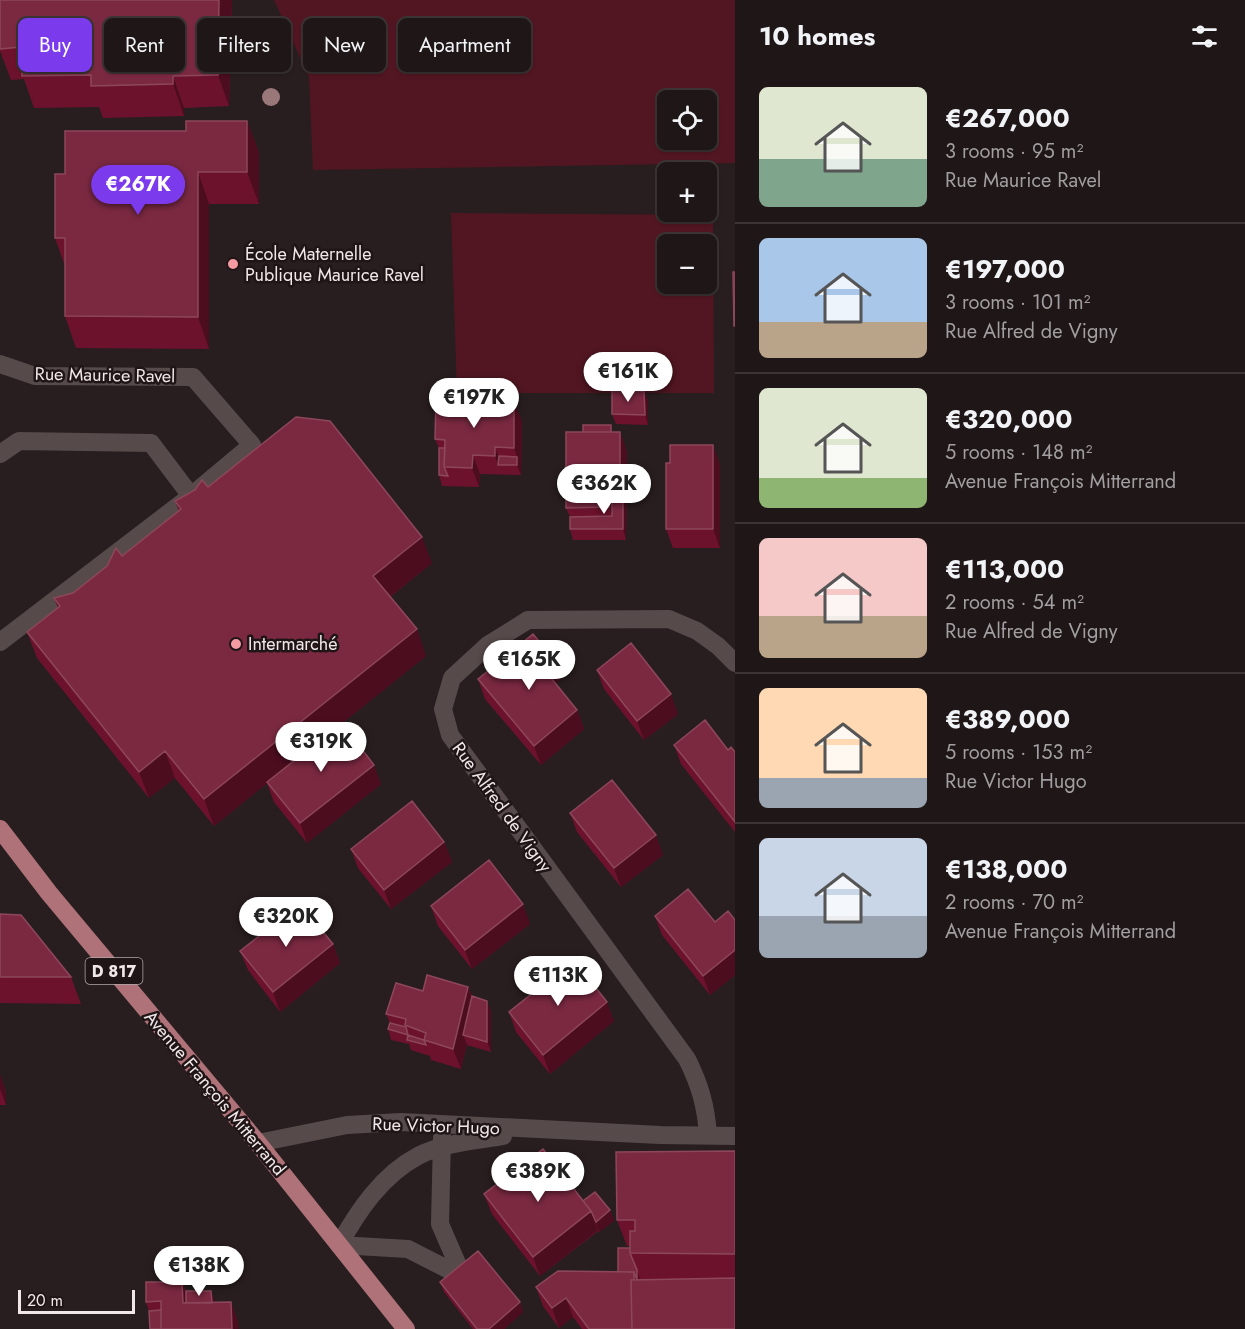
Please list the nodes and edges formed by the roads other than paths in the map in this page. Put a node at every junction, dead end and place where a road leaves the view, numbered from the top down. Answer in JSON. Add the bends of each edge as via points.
{"nodes":[{"id":1,"x":0,"y":364,"type":"edge"},
{"id":2,"x":0,"y":454,"type":"edge"},
{"id":3,"x":191,"y":496,"type":"junction"},
{"id":4,"x":0,"y":642,"type":"edge"},
{"id":5,"x":735,"y":663,"type":"edge"},
{"id":6,"x":0,"y":829,"type":"edge"},
{"id":7,"x":442,"y":1125,"type":"junction"},
{"id":8,"x":543,"y":1130,"type":"junction"},
{"id":9,"x":708,"y":1135,"type":"junction"},
{"id":10,"x":735,"y":1136,"type":"edge"},
{"id":11,"x":258,"y":1143,"type":"junction"},
{"id":12,"x":442,"y":1148,"type":"junction"},
{"id":13,"x":339,"y":1245,"type":"junction"},
{"id":14,"x":406,"y":1329,"type":"edge"}],
"edges":[{"from":1,"to":3,"type":"street","name":"Rue Maurice Ravel","via":[[35,376],[193,377],[252,445]]},
{"from":2,"to":3,"type":"street","via":[[19,441],[151,443]]},
{"from":3,"to":4,"type":"street"},
{"from":5,"to":9,"type":"street","name":"Rue Alfred de Vigny","via":[[697,631],[669,619],[528,620],[488,645],[452,678],[443,709],[450,735],[687,1059],[701,1086]]},
{"from":6,"to":11,"type":"main road","name":"Avenue François Mitterrand","number":"D 817","via":[[56,902]]},
{"from":7,"to":8,"type":"street","name":"Rue Victor Hugo"},
{"from":7,"to":11,"type":"street","name":"Rue Victor Hugo","via":[[347,1125]]},
{"from":7,"to":12,"type":"street"},
{"from":8,"to":9,"type":"street","name":"Rue Victor Hugo"},
{"from":8,"to":12,"type":"street","name":"Rue Victor Hugo"},
{"from":9,"to":10,"type":"street","name":"Rue Victor Hugo"},
{"from":11,"to":13,"type":"main road","name":"Avenue François Mitterrand","number":"D 817"},
{"from":12,"to":13,"type":"street","name":"Rue Victor Hugo","via":[[418,1156],[384,1182],[359,1209]]},
{"from":12,"to":13,"type":"street","via":[[440,1224],[463,1277],[408,1249]]},
{"from":13,"to":14,"type":"main road","name":"Avenue François Mitterrand","number":"D 817"}]}
